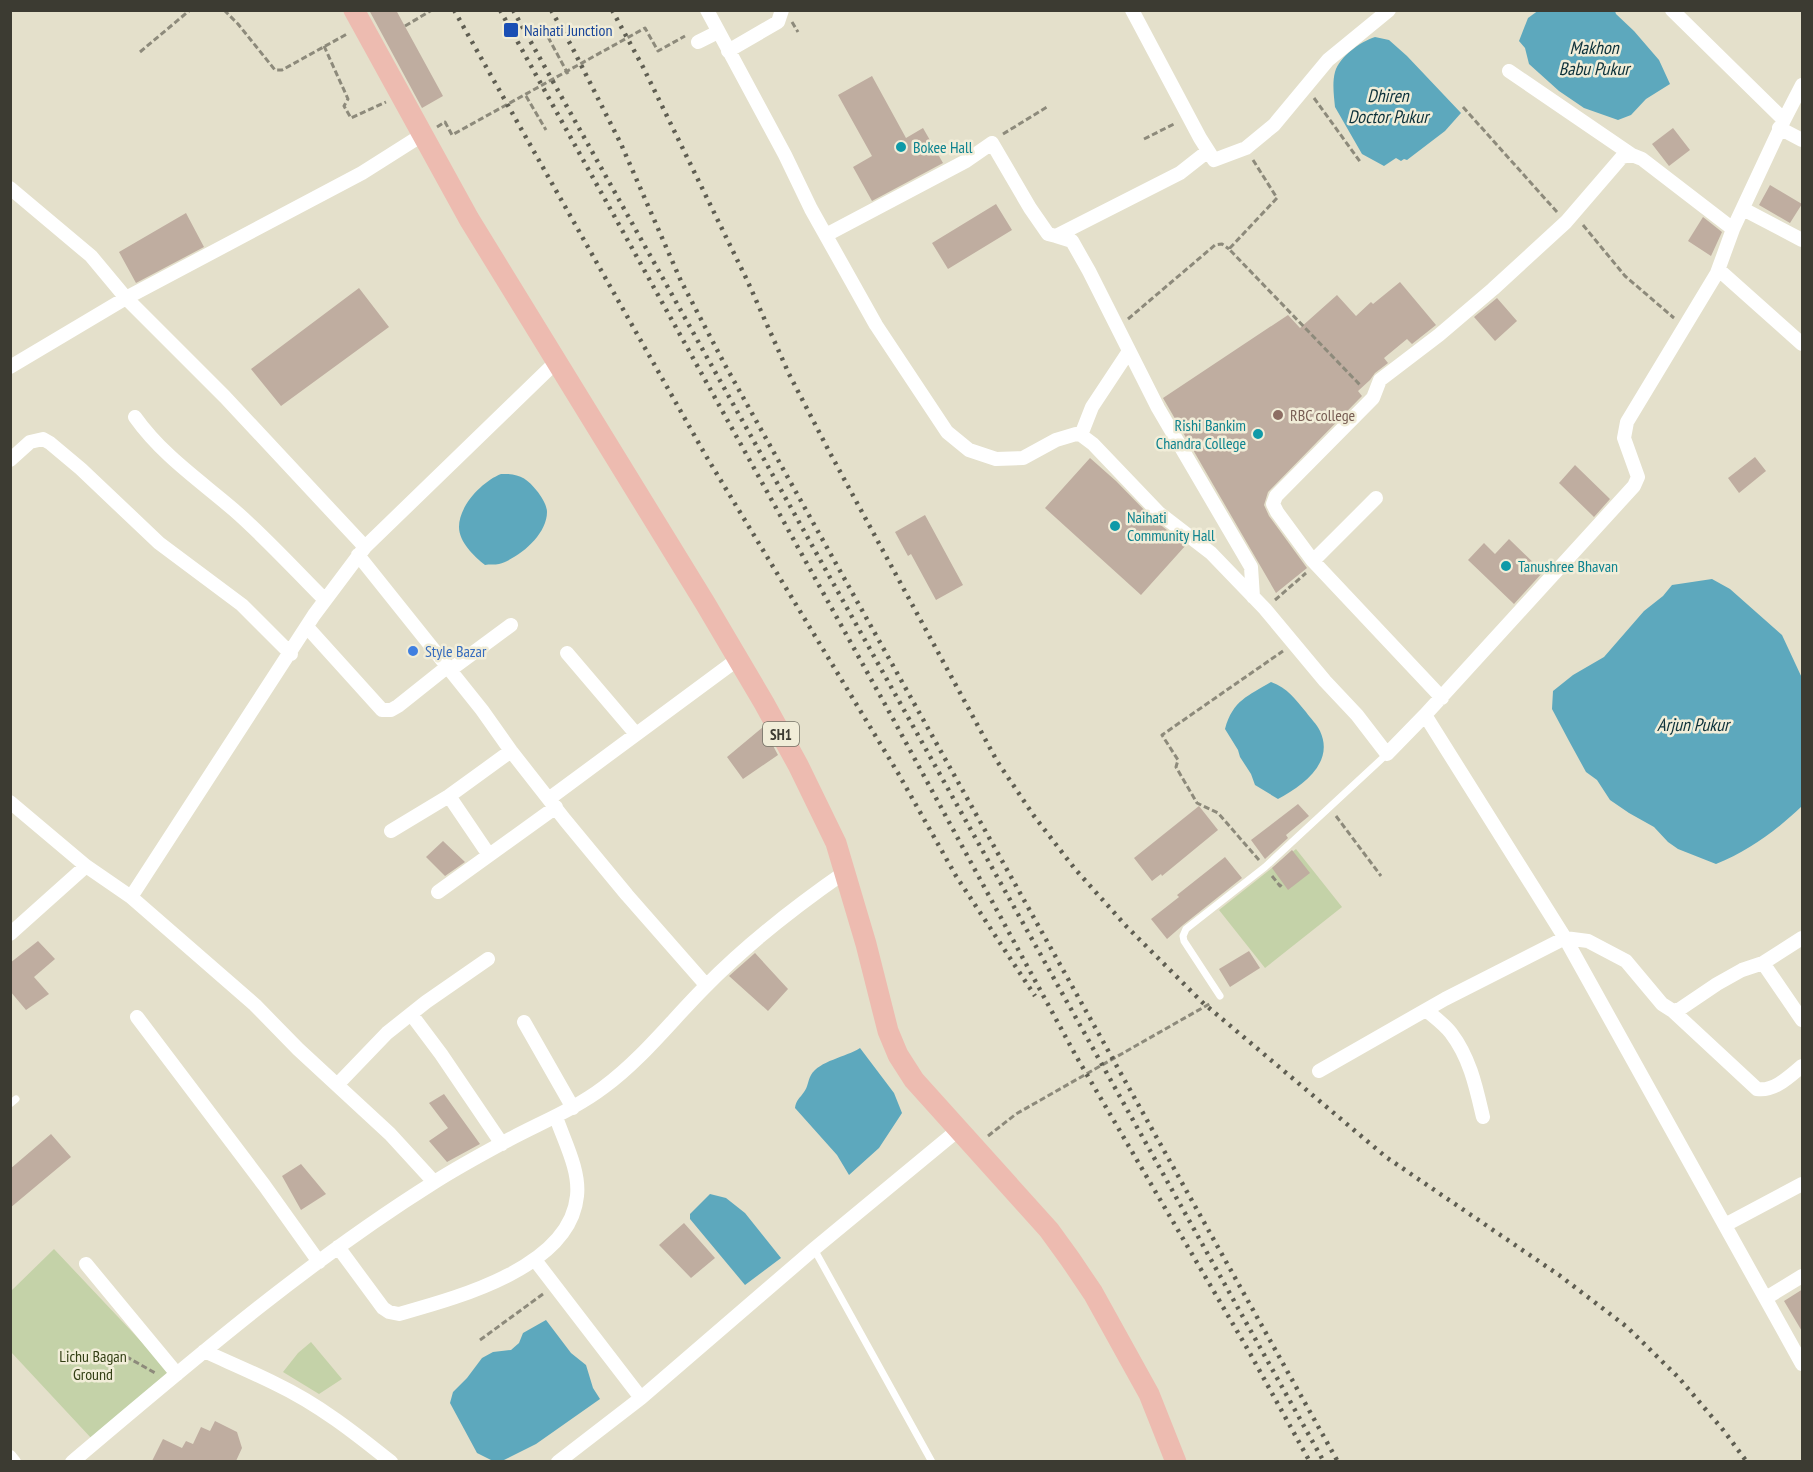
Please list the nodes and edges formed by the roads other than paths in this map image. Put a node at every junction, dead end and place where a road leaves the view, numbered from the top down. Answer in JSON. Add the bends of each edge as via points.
{"nodes":[{"id":1,"x":707,"y":10,"type":"edge"},
{"id":2,"x":782,"y":10,"type":"edge"},
{"id":3,"x":1132,"y":10,"type":"edge"},
{"id":4,"x":1672,"y":10,"type":"edge"},
{"id":5,"x":1384,"y":12,"type":"edge"},
{"id":6,"x":358,"y":18,"type":"edge"},
{"id":7,"x":718,"y":32,"type":"junction"},
{"id":8,"x":698,"y":42,"type":"road end"},
{"id":9,"x":728,"y":51,"type":"junction"},
{"id":10,"x":1509,"y":71,"type":"dead end"},
{"id":11,"x":1803,"y":85,"type":"edge"},
{"id":12,"x":1782,"y":124,"type":"junction"},
{"id":13,"x":422,"y":135,"type":"junction"},
{"id":14,"x":1803,"y":140,"type":"edge"},
{"id":15,"x":1209,"y":151,"type":"junction"},
{"id":16,"x":1632,"y":155,"type":"junction"},
{"id":17,"x":10,"y":188,"type":"edge"},
{"id":18,"x":1743,"y":209,"type":"junction"},
{"id":19,"x":1733,"y":229,"type":"junction"},
{"id":20,"x":826,"y":235,"type":"junction"},
{"id":21,"x":1056,"y":236,"type":"junction"},
{"id":22,"x":1803,"y":240,"type":"edge"},
{"id":23,"x":1719,"y":270,"type":"junction"},
{"id":24,"x":126,"y":298,"type":"junction"},
{"id":25,"x":1803,"y":344,"type":"edge"},
{"id":26,"x":1129,"y":351,"type":"junction"},
{"id":27,"x":556,"y":362,"type":"junction"},
{"id":28,"x":10,"y":367,"type":"edge"},
{"id":29,"x":135,"y":417,"type":"dead end"},
{"id":30,"x":1082,"y":435,"type":"junction"},
{"id":31,"x":10,"y":460,"type":"edge"},
{"id":32,"x":1376,"y":498,"type":"dead end"},
{"id":33,"x":362,"y":551,"type":"junction"},
{"id":34,"x":1314,"y":563,"type":"junction"},
{"id":35,"x":1253,"y":597,"type":"junction"},
{"id":36,"x":325,"y":600,"type":"junction"},
{"id":37,"x":511,"y":625,"type":"dead end"},
{"id":38,"x":307,"y":627,"type":"junction"},
{"id":39,"x":567,"y":653,"type":"dead end"},
{"id":40,"x":291,"y":654,"type":"junction"},
{"id":41,"x":738,"y":659,"type":"junction"},
{"id":42,"x":449,"y":668,"type":"junction"},
{"id":43,"x":1442,"y":698,"type":"junction"},
{"id":44,"x":1425,"y":715,"type":"junction"},
{"id":45,"x":636,"y":734,"type":"junction"},
{"id":46,"x":511,"y":751,"type":"junction"},
{"id":47,"x":1387,"y":754,"type":"junction"},
{"id":48,"x":449,"y":796,"type":"junction"},
{"id":49,"x":10,"y":802,"type":"edge"},
{"id":50,"x":553,"y":803,"type":"junction"},
{"id":51,"x":391,"y":831,"type":"dead end"},
{"id":52,"x":489,"y":855,"type":"junction"},
{"id":53,"x":86,"y":867,"type":"junction"},
{"id":54,"x":845,"y":872,"type":"junction"},
{"id":55,"x":438,"y":892,"type":"dead end"},
{"id":56,"x":131,"y":897,"type":"junction"},
{"id":57,"x":10,"y":934,"type":"edge"},
{"id":58,"x":1565,"y":938,"type":"junction"},
{"id":59,"x":1803,"y":938,"type":"edge"},
{"id":60,"x":488,"y":959,"type":"dead end"},
{"id":61,"x":1762,"y":963,"type":"junction"},
{"id":62,"x":706,"y":985,"type":"junction"},
{"id":63,"x":1220,"y":996,"type":"dead end"},
{"id":64,"x":1426,"y":1010,"type":"junction"},
{"id":65,"x":1673,"y":1011,"type":"junction"},
{"id":66,"x":411,"y":1014,"type":"junction"},
{"id":67,"x":137,"y":1017,"type":"dead end"},
{"id":68,"x":1803,"y":1020,"type":"edge"},
{"id":69,"x":524,"y":1022,"type":"dead end"},
{"id":70,"x":1803,"y":1066,"type":"edge"},
{"id":71,"x":1319,"y":1071,"type":"dead end"},
{"id":72,"x":337,"y":1085,"type":"junction"},
{"id":73,"x":573,"y":1108,"type":"junction"},
{"id":74,"x":1483,"y":1116,"type":"dead end"},
{"id":75,"x":556,"y":1117,"type":"junction"},
{"id":76,"x":958,"y":1130,"type":"junction"},
{"id":77,"x":502,"y":1144,"type":"junction"},
{"id":78,"x":434,"y":1182,"type":"junction"},
{"id":79,"x":1803,"y":1184,"type":"edge"},
{"id":80,"x":1725,"y":1225,"type":"junction"},
{"id":81,"x":338,"y":1247,"type":"junction"},
{"id":82,"x":813,"y":1249,"type":"junction"},
{"id":83,"x":535,"y":1260,"type":"junction"},
{"id":84,"x":319,"y":1262,"type":"junction"},
{"id":85,"x":86,"y":1264,"type":"dead end"},
{"id":86,"x":1803,"y":1276,"type":"edge"},
{"id":87,"x":1766,"y":1298,"type":"junction"},
{"id":88,"x":204,"y":1351,"type":"junction"},
{"id":89,"x":1803,"y":1364,"type":"edge"},
{"id":90,"x":173,"y":1378,"type":"junction"},
{"id":91,"x":641,"y":1398,"type":"junction"},
{"id":92,"x":10,"y":1457,"type":"edge"},
{"id":93,"x":14,"y":1461,"type":"edge"},
{"id":94,"x":72,"y":1461,"type":"edge"},
{"id":95,"x":391,"y":1461,"type":"edge"},
{"id":96,"x":558,"y":1461,"type":"edge"},
{"id":97,"x":932,"y":1461,"type":"edge"},
{"id":98,"x":1176,"y":1461,"type":"edge"}],
"edges":[{"from":1,"to":7,"type":"street"},
{"from":2,"to":9,"type":"street","via":[[778,22]]},
{"from":3,"to":15,"type":"street"},
{"from":4,"to":12,"type":"street"},
{"from":5,"to":15,"type":"street","via":[[1328,60],[1274,125],[1246,148],[1214,160]]},
{"from":6,"to":13,"type":"main road","number":"SH1"},
{"from":7,"to":8,"type":"street"},
{"from":7,"to":9,"type":"street"},
{"from":9,"to":20,"type":"street"},
{"from":10,"to":16,"type":"street"},
{"from":11,"to":12,"type":"street"},
{"from":12,"to":14,"type":"street"},
{"from":12,"to":18,"type":"street"},
{"from":13,"to":24,"type":"street","via":[[362,173]]},
{"from":13,"to":27,"type":"main road","number":"SH1"},
{"from":15,"to":21,"type":"street","via":[[1180,173]]},
{"from":16,"to":19,"type":"street"},
{"from":16,"to":34,"type":"street","via":[[1622,157],[1570,218],[1493,290],[1380,380],[1373,398],[1276,496],[1273,504]]},
{"from":17,"to":24,"type":"street","via":[[91,256]]},
{"from":18,"to":19,"type":"street"},
{"from":18,"to":22,"type":"street"},
{"from":19,"to":23,"type":"street"},
{"from":20,"to":21,"type":"street","via":[[966,161],[997,139],[1030,208],[1048,234]]},
{"from":20,"to":30,"type":"street","via":[[876,325],[947,432],[969,450],[996,459],[1023,458],[1056,440]]},
{"from":21,"to":26,"type":"street","via":[[1072,241]]},
{"from":23,"to":25,"type":"street"},
{"from":23,"to":43,"type":"street","via":[[1627,422],[1624,438],[1638,477],[1634,486]]},
{"from":24,"to":28,"type":"street"},
{"from":24,"to":33,"type":"street","via":[[232,406]]},
{"from":26,"to":30,"type":"street","via":[[1092,407]]},
{"from":26,"to":35,"type":"street","via":[[1251,567]]},
{"from":27,"to":33,"type":"street"},
{"from":27,"to":41,"type":"main road","number":"SH1"},
{"from":29,"to":36,"type":"street","via":[[171,458],[234,510]]},
{"from":30,"to":35,"type":"street","via":[[1159,513],[1210,553]]},
{"from":31,"to":40,"type":"street","via":[[30,442],[51,443],[159,543],[242,605]]},
{"from":32,"to":34,"type":"street"},
{"from":33,"to":36,"type":"street"},
{"from":33,"to":42,"type":"street"},
{"from":34,"to":43,"type":"street"},
{"from":35,"to":47,"type":"street"},
{"from":36,"to":38,"type":"street"},
{"from":37,"to":42,"type":"street"},
{"from":38,"to":40,"type":"street"},
{"from":38,"to":42,"type":"street","via":[[382,710],[398,706]]},
{"from":39,"to":45,"type":"street"},
{"from":40,"to":56,"type":"street"},
{"from":41,"to":45,"type":"street"},
{"from":41,"to":54,"type":"main road","number":"SH1","via":[[798,765],[836,843]]},
{"from":42,"to":46,"type":"street"},
{"from":43,"to":44,"type":"street"},
{"from":44,"to":47,"type":"street"},
{"from":44,"to":58,"type":"street"},
{"from":45,"to":50,"type":"street"},
{"from":46,"to":48,"type":"street"},
{"from":46,"to":50,"type":"street"},
{"from":47,"to":63,"type":"lane","via":[[1265,867],[1186,929],[1184,941]]},
{"from":48,"to":51,"type":"street"},
{"from":48,"to":52,"type":"street"},
{"from":49,"to":53,"type":"street"},
{"from":50,"to":52,"type":"street"},
{"from":50,"to":62,"type":"street","via":[[627,896]]},
{"from":52,"to":55,"type":"street"},
{"from":53,"to":56,"type":"street"},
{"from":53,"to":57,"type":"street"},
{"from":54,"to":62,"type":"street","via":[[783,917]]},
{"from":54,"to":76,"type":"main road","number":"SH1","via":[[898,1055],[914,1080]]},
{"from":56,"to":72,"type":"street","via":[[255,1005]]},
{"from":58,"to":64,"type":"street"},
{"from":58,"to":65,"type":"street","via":[[1588,941],[1626,961],[1662,1004]]},
{"from":58,"to":80,"type":"street"},
{"from":59,"to":61,"type":"street"},
{"from":60,"to":66,"type":"street"},
{"from":61,"to":65,"type":"street","via":[[1742,970]]},
{"from":61,"to":68,"type":"street"},
{"from":62,"to":73,"type":"street","via":[[630,1064]]},
{"from":64,"to":71,"type":"street"},
{"from":64,"to":74,"type":"street","via":[[1450,1031],[1462,1050],[1472,1071]]},
{"from":65,"to":70,"type":"street","via":[[1757,1089],[1775,1086]]},
{"from":66,"to":72,"type":"street","via":[[375,1044]]},
{"from":66,"to":77,"type":"street"},
{"from":67,"to":84,"type":"street"},
{"from":69,"to":73,"type":"street"},
{"from":72,"to":78,"type":"street"},
{"from":73,"to":75,"type":"street"},
{"from":75,"to":77,"type":"street"},
{"from":75,"to":83,"type":"street","via":[[576,1175],[577,1195],[567,1227]]},
{"from":76,"to":82,"type":"street"},
{"from":76,"to":98,"type":"main road","number":"SH1","via":[[1049,1230],[1093,1293],[1149,1394]]},
{"from":77,"to":78,"type":"street"},
{"from":78,"to":81,"type":"street"},
{"from":79,"to":80,"type":"street"},
{"from":80,"to":87,"type":"street"},
{"from":81,"to":83,"type":"street","via":[[383,1308],[393,1314],[472,1290]]},
{"from":81,"to":84,"type":"street"},
{"from":82,"to":91,"type":"street"},
{"from":82,"to":97,"type":"lane"},
{"from":83,"to":91,"type":"street"},
{"from":84,"to":88,"type":"street"},
{"from":85,"to":90,"type":"street"},
{"from":86,"to":87,"type":"street"},
{"from":87,"to":89,"type":"street"},
{"from":88,"to":90,"type":"street"},
{"from":88,"to":95,"type":"street","via":[[307,1401]]},
{"from":90,"to":94,"type":"street"},
{"from":91,"to":96,"type":"street"},
{"from":92,"to":93,"type":"street"}]}
